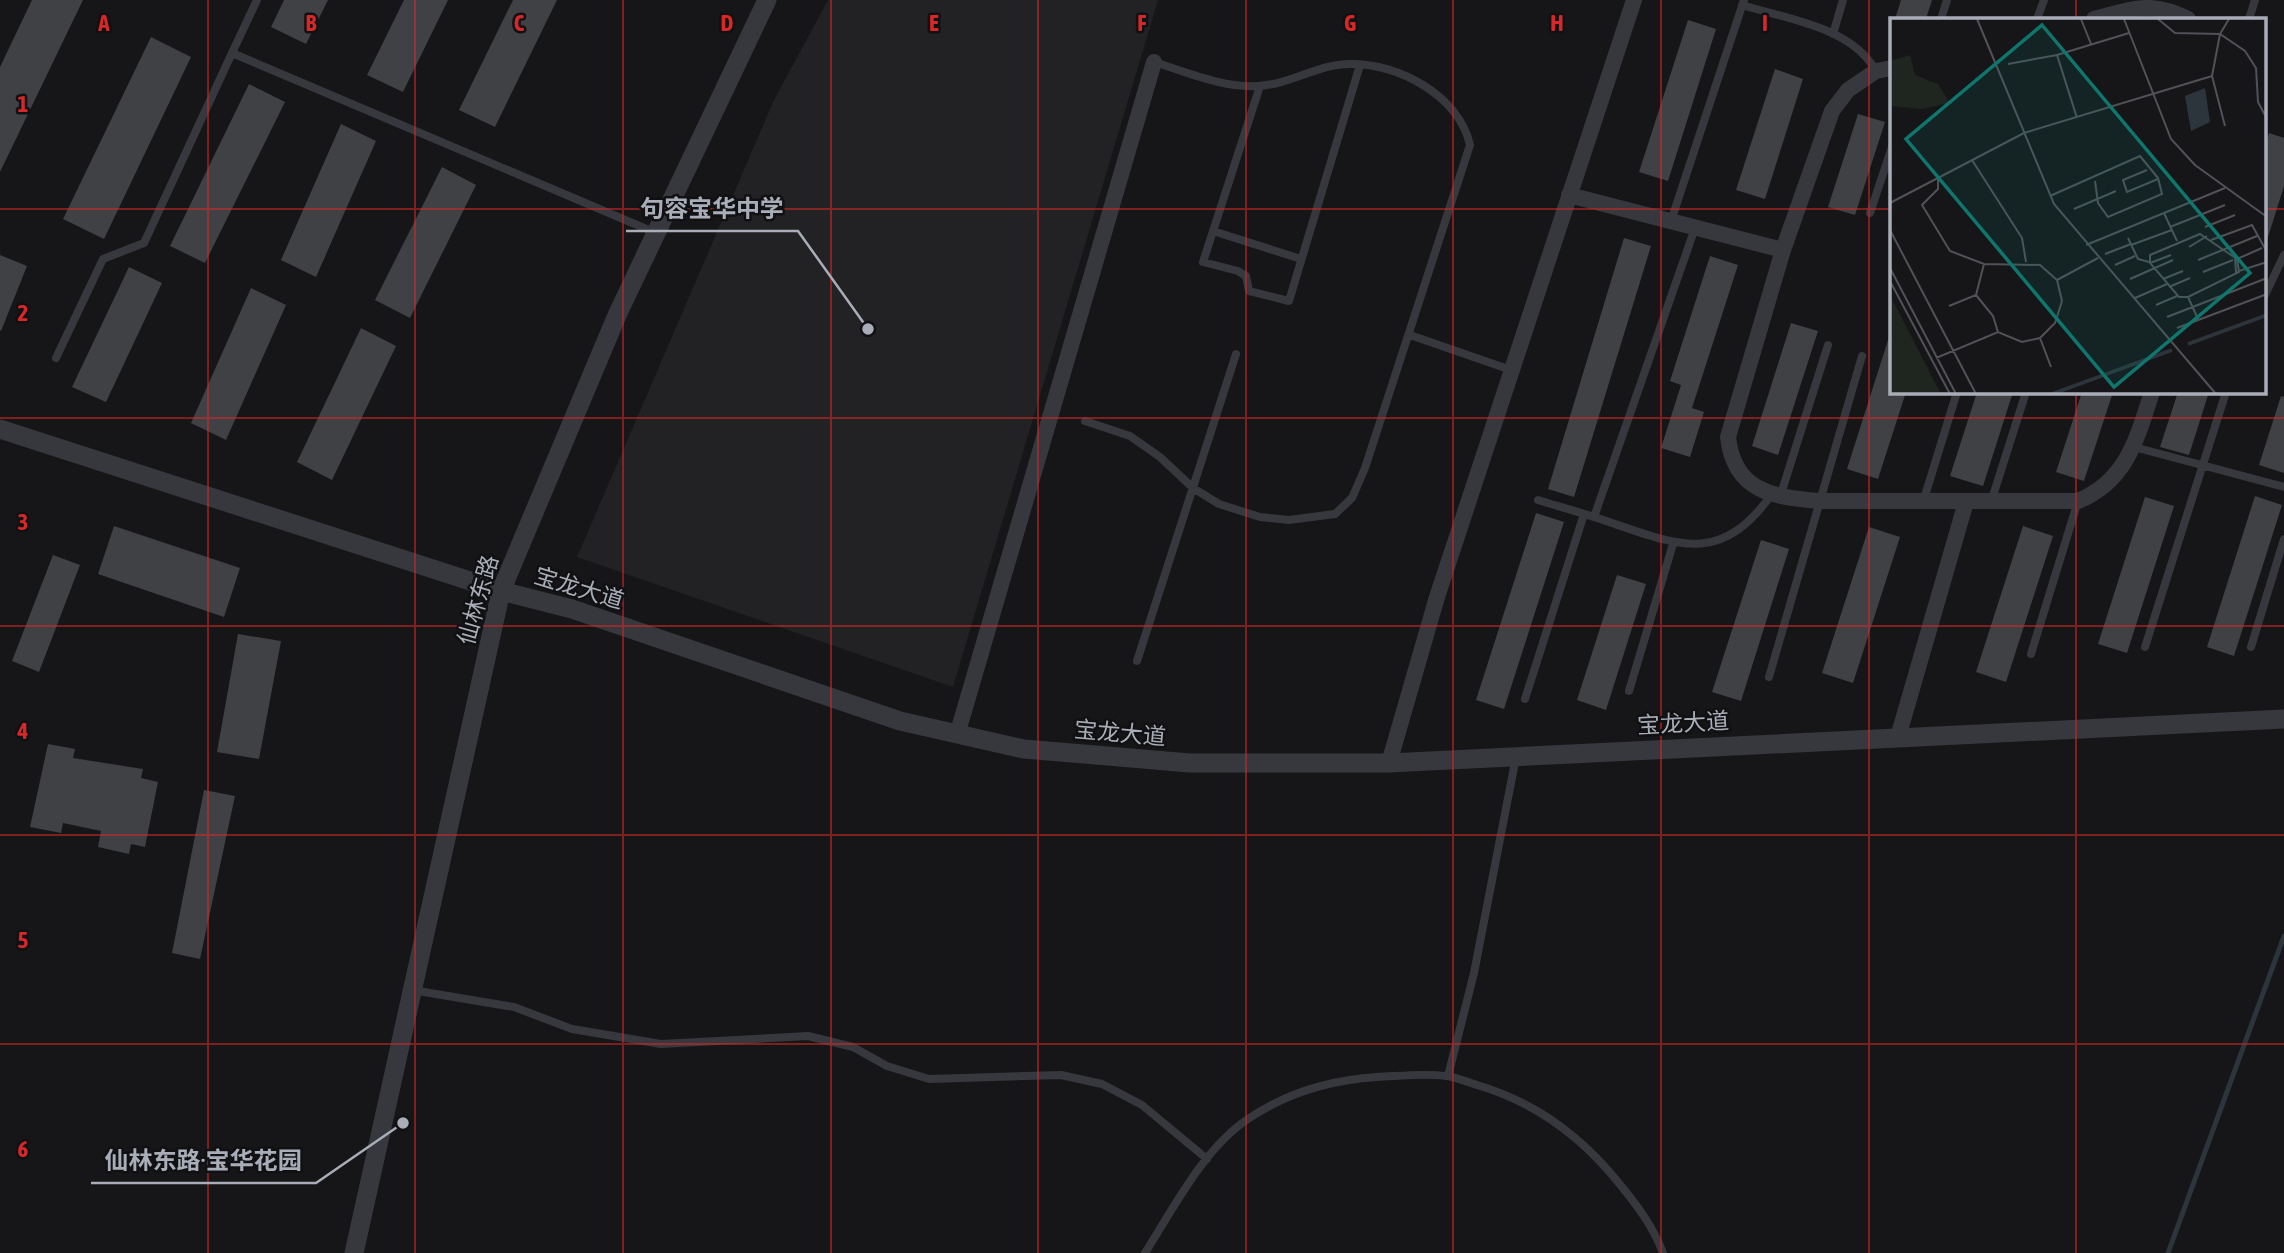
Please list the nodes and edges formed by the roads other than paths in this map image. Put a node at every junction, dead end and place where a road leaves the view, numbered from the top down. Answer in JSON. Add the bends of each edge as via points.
{"nodes":[{"id":1,"x":257,"y":0,"type":"edge"},
{"id":2,"x":766,"y":0,"type":"edge"},
{"id":3,"x":1634,"y":0,"type":"edge"},
{"id":4,"x":1843,"y":0,"type":"edge"},
{"id":5,"x":1947,"y":0,"type":"edge"},
{"id":6,"x":2044,"y":0,"type":"edge"},
{"id":7,"x":2255,"y":0,"type":"edge"},
{"id":8,"x":1743,"y":3,"type":"edge"},
{"id":9,"x":2142,"y":8,"type":"edge"},
{"id":10,"x":1941,"y":18,"type":"edge"},
{"id":11,"x":2037,"y":18,"type":"edge"},
{"id":12,"x":2098,"y":18,"type":"edge"},
{"id":13,"x":2186,"y":18,"type":"edge"},
{"id":14,"x":2249,"y":18,"type":"edge"},
{"id":15,"x":1832,"y":34,"type":"junction"},
{"id":16,"x":232,"y":53,"type":"junction"},
{"id":17,"x":1154,"y":61,"type":"joint"},
{"id":18,"x":1360,"y":65,"type":"junction"},
{"id":19,"x":1888,"y":72,"type":"edge"},
{"id":20,"x":1260,"y":86,"type":"junction"},
{"id":21,"x":1890,"y":153,"type":"edge"},
{"id":22,"x":1569,"y":195,"type":"junction"},
{"id":23,"x":1870,"y":213,"type":"dead end"},
{"id":24,"x":1671,"y":221,"type":"junction"},
{"id":25,"x":1695,"y":228,"type":"junction"},
{"id":26,"x":1213,"y":231,"type":"junction"},
{"id":27,"x":656,"y":233,"type":"junction"},
{"id":28,"x":1783,"y":250,"type":"junction"},
{"id":29,"x":2284,"y":255,"type":"edge"},
{"id":30,"x":1301,"y":259,"type":"junction"},
{"id":31,"x":2266,"y":293,"type":"edge"},
{"id":32,"x":1410,"y":335,"type":"junction"},
{"id":33,"x":1828,"y":345,"type":"dead end"},
{"id":34,"x":1236,"y":354,"type":"dead end"},
{"id":35,"x":1862,"y":356,"type":"dead end"},
{"id":36,"x":56,"y":358,"type":"dead end"},
{"id":37,"x":1511,"y":370,"type":"junction"},
{"id":38,"x":1956,"y":394,"type":"edge"},
{"id":39,"x":2025,"y":394,"type":"edge"},
{"id":40,"x":2151,"y":394,"type":"edge"},
{"id":41,"x":2225,"y":394,"type":"edge"},
{"id":42,"x":1085,"y":421,"type":"dead end"},
{"id":43,"x":0,"y":429,"type":"edge"},
{"id":44,"x":2134,"y":447,"type":"junction"},
{"id":45,"x":2203,"y":466,"type":"junction"},
{"id":46,"x":2284,"y":487,"type":"edge"},
{"id":47,"x":1193,"y":488,"type":"junction"},
{"id":48,"x":1776,"y":496,"type":"junction"},
{"id":49,"x":1538,"y":500,"type":"dead end"},
{"id":50,"x":1820,"y":501,"type":"junction"},
{"id":51,"x":2078,"y":501,"type":"junction"},
{"id":52,"x":1923,"y":502,"type":"junction"},
{"id":53,"x":1966,"y":502,"type":"junction"},
{"id":54,"x":1991,"y":502,"type":"junction"},
{"id":55,"x":1584,"y":514,"type":"junction"},
{"id":56,"x":1594,"y":517,"type":"junction"},
{"id":57,"x":2284,"y":539,"type":"edge"},
{"id":58,"x":1673,"y":544,"type":"junction"},
{"id":59,"x":501,"y":591,"type":"junction"},
{"id":60,"x":2145,"y":647,"type":"dead end"},
{"id":61,"x":2250,"y":647,"type":"dead end"},
{"id":62,"x":2031,"y":654,"type":"dead end"},
{"id":63,"x":1137,"y":660,"type":"dead end"},
{"id":64,"x":1769,"y":677,"type":"dead end"},
{"id":65,"x":1629,"y":691,"type":"dead end"},
{"id":66,"x":1525,"y":699,"type":"dead end"},
{"id":67,"x":2284,"y":719,"type":"edge"},
{"id":68,"x":957,"y":734,"type":"junction"},
{"id":69,"x":1898,"y":737,"type":"junction"},
{"id":70,"x":1516,"y":757,"type":"junction"},
{"id":71,"x":1389,"y":763,"type":"junction"},
{"id":72,"x":412,"y":990,"type":"junction"},
{"id":73,"x":1448,"y":1076,"type":"junction"},
{"id":74,"x":1207,"y":1159,"type":"junction"},
{"id":75,"x":354,"y":1253,"type":"edge"},
{"id":76,"x":1145,"y":1253,"type":"edge"},
{"id":77,"x":1663,"y":1253,"type":"edge"}],
"edges":[{"from":1,"to":16,"type":"lane"},
{"from":2,"to":27,"type":"street","name":"仙林东路"},
{"from":3,"to":22,"type":"street"},
{"from":4,"to":15,"type":"lane"},
{"from":5,"to":10,"type":"lane"},
{"from":6,"to":11,"type":"lane"},
{"from":7,"to":14,"type":"lane"},
{"from":8,"to":15,"type":"lane"},
{"from":8,"to":24,"type":"lane"},
{"from":9,"to":12,"type":"street"},
{"from":9,"to":13,"type":"street","via":[[2166,8]]},
{"from":15,"to":19,"type":"lane"},
{"from":16,"to":27,"type":"lane"},
{"from":16,"to":36,"type":"lane","via":[[144,243],[103,259]]},
{"from":17,"to":20,"type":"lane","via":[[1233,86]]},
{"from":17,"to":68,"type":"street"},
{"from":18,"to":20,"type":"lane","via":[[1330,67]]},
{"from":18,"to":30,"type":"lane"},
{"from":18,"to":32,"type":"lane","via":[[1415,80],[1457,116],[1470,145]]},
{"from":19,"to":28,"type":"street","via":[[1848,90],[1832,111]]},
{"from":20,"to":26,"type":"lane"},
{"from":21,"to":23,"type":"lane"},
{"from":22,"to":24,"type":"street"},
{"from":22,"to":37,"type":"street"},
{"from":24,"to":25,"type":"street"},
{"from":25,"to":28,"type":"street"},
{"from":25,"to":56,"type":"lane"},
{"from":26,"to":30,"type":"lane"},
{"from":26,"to":30,"type":"lane","via":[[1203,262],[1246,276],[1249,291],[1289,302]]},
{"from":27,"to":59,"type":"street","name":"仙林东路"},
{"from":28,"to":48,"type":"street","via":[[1728,437],[1730,459],[1737,468]]},
{"from":29,"to":31,"type":"lane"},
{"from":32,"to":37,"type":"lane"},
{"from":32,"to":47,"type":"lane","via":[[1365,468],[1352,498],[1335,514],[1289,520],[1260,517],[1219,504]]},
{"from":33,"to":48,"type":"lane"},
{"from":34,"to":47,"type":"lane"},
{"from":35,"to":50,"type":"lane"},
{"from":37,"to":71,"type":"street"},
{"from":38,"to":52,"type":"lane"},
{"from":39,"to":54,"type":"lane"},
{"from":40,"to":44,"type":"street"},
{"from":41,"to":45,"type":"lane"},
{"from":42,"to":47,"type":"lane","via":[[1129,436]]},
{"from":43,"to":59,"type":"street","name":"宝龙大道"},
{"from":44,"to":45,"type":"lane"},
{"from":44,"to":51,"type":"street","via":[[2112,481]]},
{"from":45,"to":46,"type":"lane"},
{"from":45,"to":60,"type":"lane"},
{"from":47,"to":63,"type":"lane"},
{"from":48,"to":50,"type":"street"},
{"from":48,"to":58,"type":"lane","via":[[1747,524],[1726,536],[1703,544]]},
{"from":49,"to":55,"type":"lane"},
{"from":50,"to":52,"type":"street"},
{"from":50,"to":64,"type":"lane"},
{"from":51,"to":54,"type":"street"},
{"from":51,"to":62,"type":"lane"},
{"from":52,"to":53,"type":"street"},
{"from":53,"to":54,"type":"street"},
{"from":53,"to":69,"type":"street"},
{"from":55,"to":56,"type":"lane"},
{"from":55,"to":66,"type":"lane"},
{"from":56,"to":58,"type":"lane"},
{"from":57,"to":61,"type":"lane"},
{"from":58,"to":65,"type":"lane"},
{"from":59,"to":68,"type":"street","name":"宝龙大道","via":[[572,609],[900,721]]},
{"from":59,"to":72,"type":"street","name":"仙林东路"},
{"from":67,"to":69,"type":"street","name":"宝龙大道"},
{"from":68,"to":71,"type":"street","name":"宝龙大道","via":[[1024,749],[1190,763]]},
{"from":69,"to":70,"type":"street","name":"宝龙大道"},
{"from":70,"to":71,"type":"street","name":"宝龙大道"},
{"from":70,"to":73,"type":"lane","via":[[1474,973]]},
{"from":72,"to":74,"type":"lane","via":[[514,1007],[572,1029],[661,1044],[808,1037],[853,1047],[887,1066],[929,1079],[1061,1075],[1102,1084],[1142,1105]]},
{"from":72,"to":75,"type":"street","name":"仙林东路"},
{"from":73,"to":74,"type":"lane","via":[[1357,1079],[1288,1096],[1245,1120]]},
{"from":73,"to":77,"type":"lane","via":[[1501,1092],[1548,1115],[1584,1143],[1640,1208]]},
{"from":74,"to":76,"type":"lane"}]}
